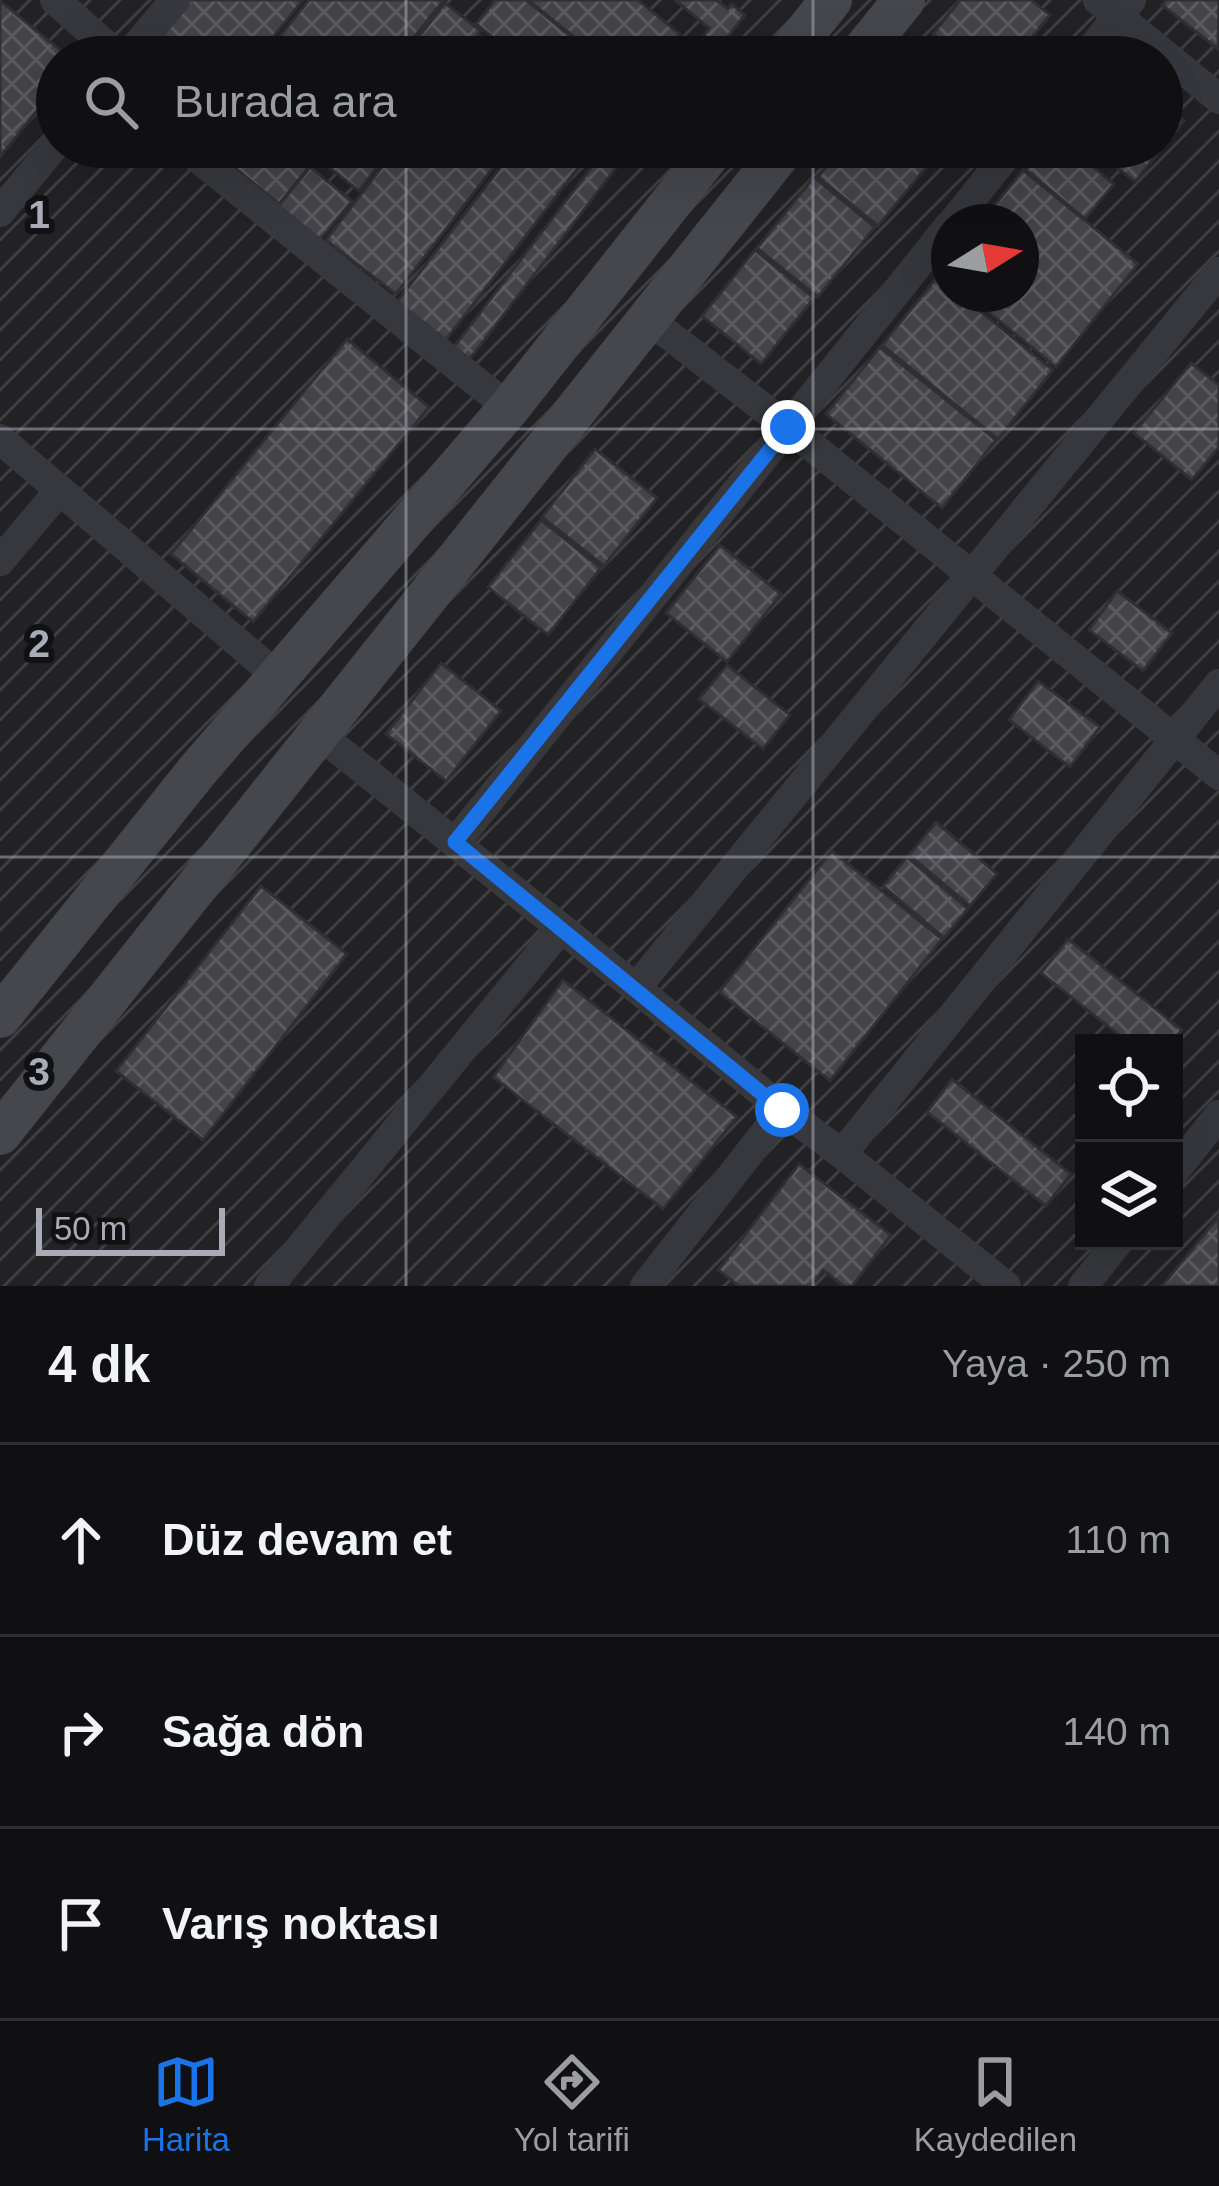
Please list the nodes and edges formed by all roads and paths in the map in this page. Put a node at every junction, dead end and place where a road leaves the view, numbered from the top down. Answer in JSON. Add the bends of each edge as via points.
{"nodes":[{"id":1,"x":55,"y":0,"type":"edge"},
{"id":2,"x":175,"y":0,"type":"edge"},
{"id":3,"x":831,"y":0,"type":"edge"},
{"id":4,"x":904,"y":0,"type":"edge"},
{"id":5,"x":1115,"y":6,"type":"edge"},
{"id":6,"x":98,"y":36,"type":"edge"},
{"id":7,"x":142,"y":36,"type":"edge"},
{"id":8,"x":803,"y":36,"type":"edge"},
{"id":9,"x":875,"y":36,"type":"edge"},
{"id":10,"x":1097,"y":36,"type":"edge"},
{"id":11,"x":1149,"y":36,"type":"edge"},
{"id":12,"x":1183,"y":67,"type":"edge"},
{"id":13,"x":1219,"y":99,"type":"edge"},
{"id":14,"x":36,"y":168,"type":"edge"},
{"id":15,"x":210,"y":168,"type":"edge"},
{"id":16,"x":698,"y":168,"type":"edge"},
{"id":17,"x":768,"y":168,"type":"edge"},
{"id":18,"x":996,"y":168,"type":"edge"},
{"id":19,"x":967,"y":204,"type":"edge"},
{"id":20,"x":0,"y":212,"type":"edge"},
{"id":21,"x":931,"y":249,"type":"edge"},
{"id":22,"x":1219,"y":272,"type":"edge"},
{"id":23,"x":647,"y":318,"type":"junction"},
{"id":24,"x":508,"y":408,"type":"junction"},
{"id":25,"x":788,"y":427,"type":"junction"},
{"id":26,"x":0,"y":439,"type":"edge"},
{"id":27,"x":60,"y":490,"type":"junction"},
{"id":28,"x":0,"y":561,"type":"edge"},
{"id":29,"x":972,"y":576,"type":"junction"},
{"id":30,"x":277,"y":676,"type":"junction"},
{"id":31,"x":1219,"y":684,"type":"edge"},
{"id":32,"x":320,"y":735,"type":"junction"},
{"id":33,"x":1175,"y":740,"type":"junction"},
{"id":34,"x":1219,"y":775,"type":"edge"},
{"id":35,"x":455,"y":842,"type":"junction"},
{"id":36,"x":561,"y":928,"type":"junction"},
{"id":37,"x":636,"y":988,"type":"junction"},
{"id":38,"x":0,"y":1017,"type":"edge"},
{"id":39,"x":782,"y":1110,"type":"junction"},
{"id":40,"x":1219,"y":1115,"type":"edge"},
{"id":41,"x":0,"y":1134,"type":"edge"},
{"id":42,"x":842,"y":1154,"type":"junction"},
{"id":43,"x":1183,"y":1161,"type":"edge"},
{"id":44,"x":1112,"y":1250,"type":"edge"},
{"id":45,"x":269,"y":1286,"type":"edge"},
{"id":46,"x":645,"y":1286,"type":"edge"},
{"id":47,"x":1006,"y":1286,"type":"edge"},
{"id":48,"x":1083,"y":1286,"type":"edge"}],
"edges":[{"from":1,"to":6,"type":"street"},
{"from":2,"to":7,"type":"street"},
{"from":3,"to":8,"type":"main road"},
{"from":4,"to":9,"type":"main road"},
{"from":5,"to":10,"type":"street"},
{"from":5,"to":11,"type":"street"},
{"from":12,"to":13,"type":"street"},
{"from":14,"to":20,"type":"street"},
{"from":15,"to":24,"type":"street"},
{"from":16,"to":24,"type":"main road"},
{"from":17,"to":23,"type":"main road"},
{"from":18,"to":19,"type":"street"},
{"from":21,"to":25,"type":"street"},
{"from":22,"to":29,"type":"street"},
{"from":23,"to":25,"type":"street"},
{"from":23,"to":32,"type":"main road"},
{"from":24,"to":30,"type":"main road"},
{"from":25,"to":29,"type":"street"},
{"from":25,"to":35,"type":"street"},
{"from":26,"to":27,"type":"street"},
{"from":27,"to":28,"type":"street"},
{"from":27,"to":30,"type":"street"},
{"from":29,"to":33,"type":"street"},
{"from":29,"to":37,"type":"street"},
{"from":30,"to":38,"type":"main road"},
{"from":31,"to":33,"type":"street"},
{"from":32,"to":35,"type":"street"},
{"from":32,"to":41,"type":"main road"},
{"from":33,"to":34,"type":"street"},
{"from":33,"to":42,"type":"street"},
{"from":35,"to":36,"type":"street"},
{"from":36,"to":37,"type":"street"},
{"from":36,"to":45,"type":"street"},
{"from":37,"to":39,"type":"street"},
{"from":39,"to":42,"type":"street"},
{"from":39,"to":46,"type":"street"},
{"from":40,"to":43,"type":"street"},
{"from":42,"to":47,"type":"street"},
{"from":44,"to":48,"type":"street"}]}
